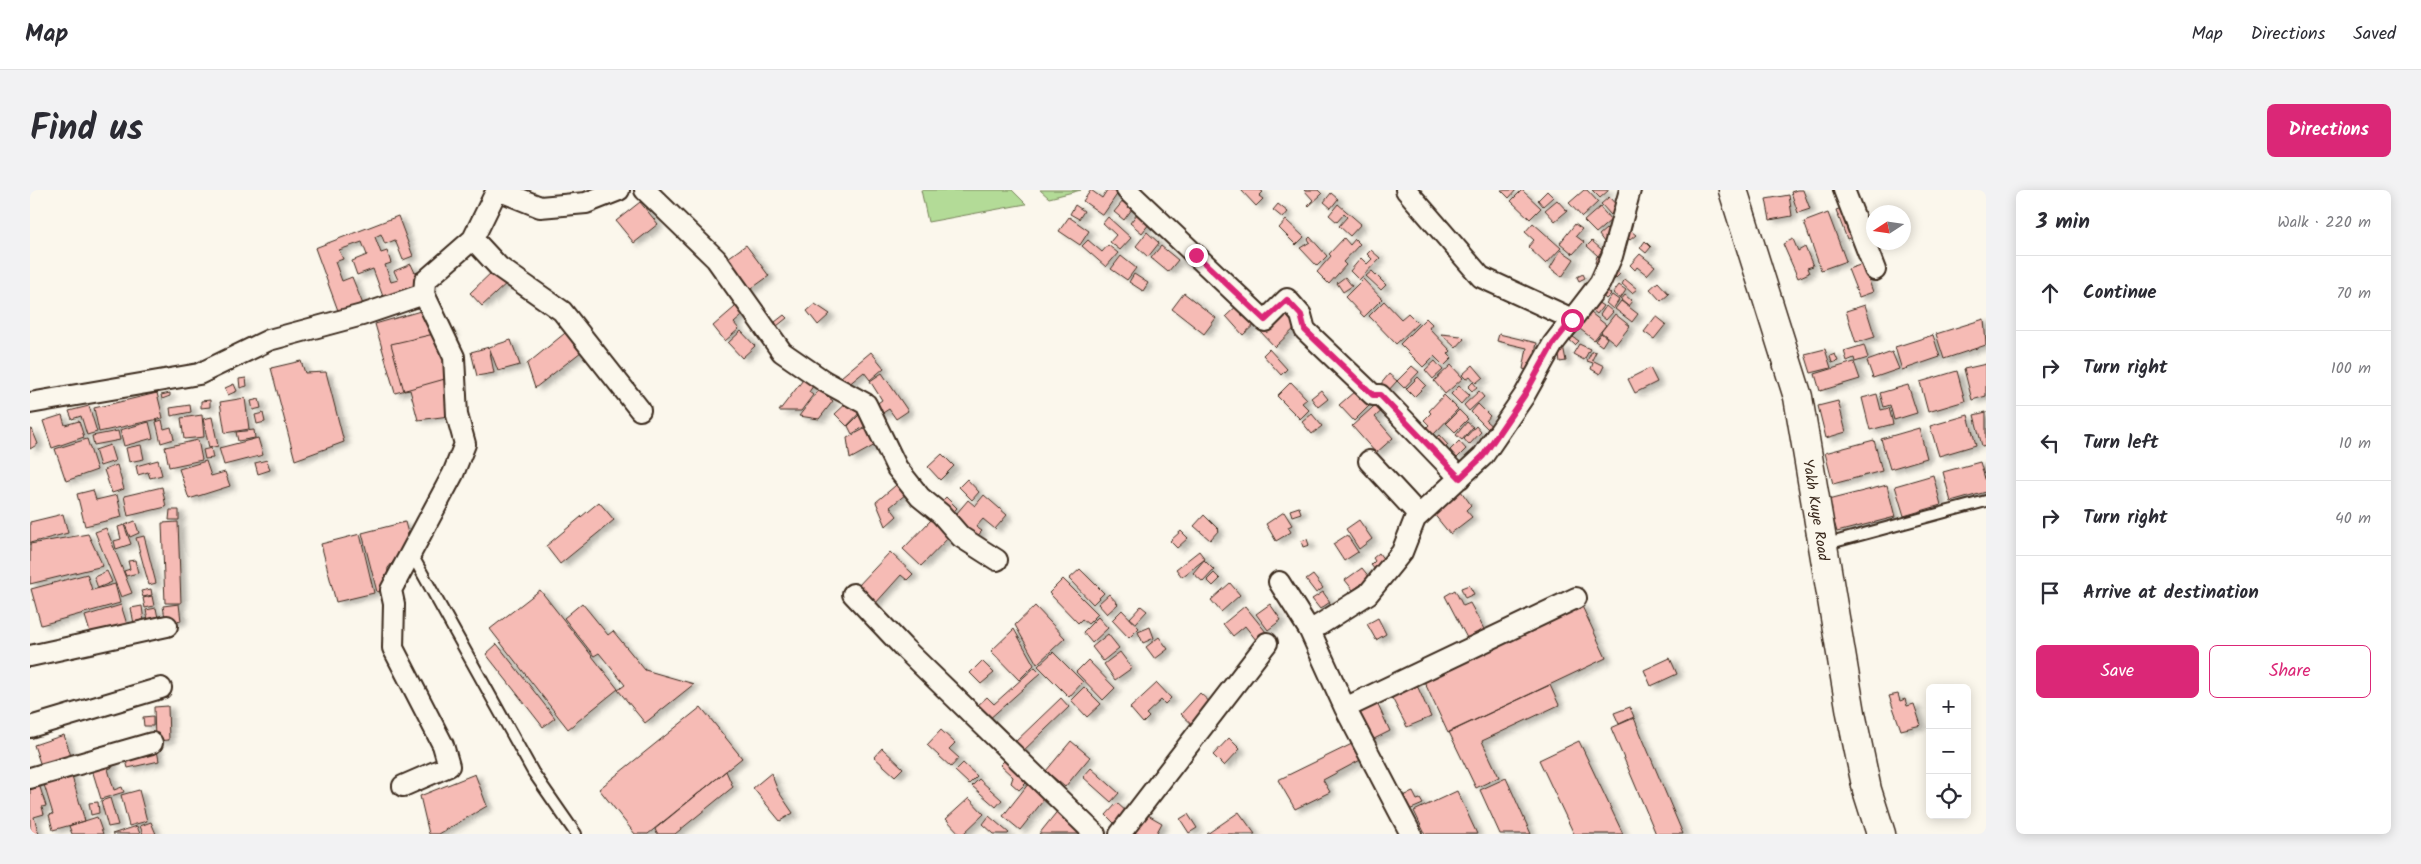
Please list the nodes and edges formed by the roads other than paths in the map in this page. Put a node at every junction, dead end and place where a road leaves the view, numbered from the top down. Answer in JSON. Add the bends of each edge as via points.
{"nodes":[{"id":1,"x":498,"y":190,"type":"edge"},
{"id":2,"x":619,"y":190,"type":"edge"},
{"id":3,"x":645,"y":190,"type":"edge"},
{"id":4,"x":1127,"y":190,"type":"edge"},
{"id":5,"x":1406,"y":190,"type":"edge"},
{"id":6,"x":1630,"y":190,"type":"edge"},
{"id":7,"x":1734,"y":190,"type":"edge"},
{"id":8,"x":1844,"y":190,"type":"edge"},
{"id":9,"x":473,"y":239,"type":"junction"},
{"id":10,"x":1875,"y":270,"type":"dead end"},
{"id":11,"x":424,"y":294,"type":"junction"},
{"id":12,"x":1572,"y":320,"type":"junction"},
{"id":13,"x":30,"y":403,"type":"edge"},
{"id":14,"x":640,"y":410,"type":"dead end"},
{"id":15,"x":1368,"y":460,"type":"dead end"},
{"id":16,"x":1460,"y":478,"type":"junction"},
{"id":17,"x":1986,"y":501,"type":"edge"},
{"id":18,"x":1419,"y":515,"type":"junction"},
{"id":19,"x":1822,"y":546,"type":"junction"},
{"id":20,"x":410,"y":553,"type":"junction"},
{"id":21,"x":997,"y":560,"type":"dead end"},
{"id":22,"x":1279,"y":582,"type":"dead end"},
{"id":23,"x":853,"y":594,"type":"dead end"},
{"id":24,"x":1576,"y":598,"type":"dead end"},
{"id":25,"x":167,"y":626,"type":"dead end"},
{"id":26,"x":1310,"y":631,"type":"junction"},
{"id":27,"x":1267,"y":643,"type":"dead end"},
{"id":28,"x":30,"y":656,"type":"edge"},
{"id":29,"x":161,"y":688,"type":"dead end"},
{"id":30,"x":1345,"y":708,"type":"junction"},
{"id":31,"x":30,"y":727,"type":"edge"},
{"id":32,"x":152,"y":743,"type":"dead end"},
{"id":33,"x":30,"y":778,"type":"edge"},
{"id":34,"x":403,"y":786,"type":"dead end"},
{"id":35,"x":576,"y":834,"type":"edge"},
{"id":36,"x":1095,"y":834,"type":"edge"},
{"id":37,"x":1120,"y":834,"type":"edge"},
{"id":38,"x":1411,"y":834,"type":"edge"},
{"id":39,"x":1882,"y":834,"type":"edge"}],
"edges":[{"from":1,"to":2,"type":"street","via":[[540,207],[586,203]]},
{"from":1,"to":9,"type":"street"},
{"from":3,"to":21,"type":"street","via":[[716,259],[782,352],[824,381],[866,404],[897,468],[920,497],[961,537]]},
{"from":4,"to":16,"type":"street","via":[[1265,320],[1287,300],[1301,315],[1305,330],[1373,395],[1380,395]]},
{"from":5,"to":12,"type":"street","via":[[1481,277]]},
{"from":6,"to":12,"type":"street","via":[[1612,256],[1600,283]]},
{"from":7,"to":19,"type":"main road","name":"Yakh Kuye Road","via":[[1798,398]]},
{"from":8,"to":10,"type":"street"},
{"from":9,"to":11,"type":"street","via":[[425,280]]},
{"from":9,"to":14,"type":"street","via":[[499,267],[562,312]]},
{"from":11,"to":13,"type":"street","via":[[269,340],[199,374]]},
{"from":11,"to":20,"type":"street","via":[[454,357],[457,415],[464,444],[452,474]]},
{"from":12,"to":16,"type":"street","via":[[1553,344],[1524,396],[1483,456]]},
{"from":15,"to":18,"type":"street"},
{"from":16,"to":18,"type":"street"},
{"from":17,"to":19,"type":"lane"},
{"from":18,"to":26,"type":"street","via":[[1402,552],[1368,594]]},
{"from":19,"to":39,"type":"main road","name":"Yakh Kuye Road","via":[[1866,790]]},
{"from":20,"to":34,"type":"street","via":[[391,590],[394,604],[393,648],[444,745],[449,766]]},
{"from":20,"to":35,"type":"lane","via":[[533,772]]},
{"from":22,"to":26,"type":"street"},
{"from":23,"to":36,"type":"street"},
{"from":24,"to":30,"type":"street"},
{"from":25,"to":28,"type":"street"},
{"from":26,"to":30,"type":"street"},
{"from":27,"to":37,"type":"street"},
{"from":29,"to":31,"type":"street"},
{"from":30,"to":38,"type":"street"},
{"from":32,"to":33,"type":"street"}]}
